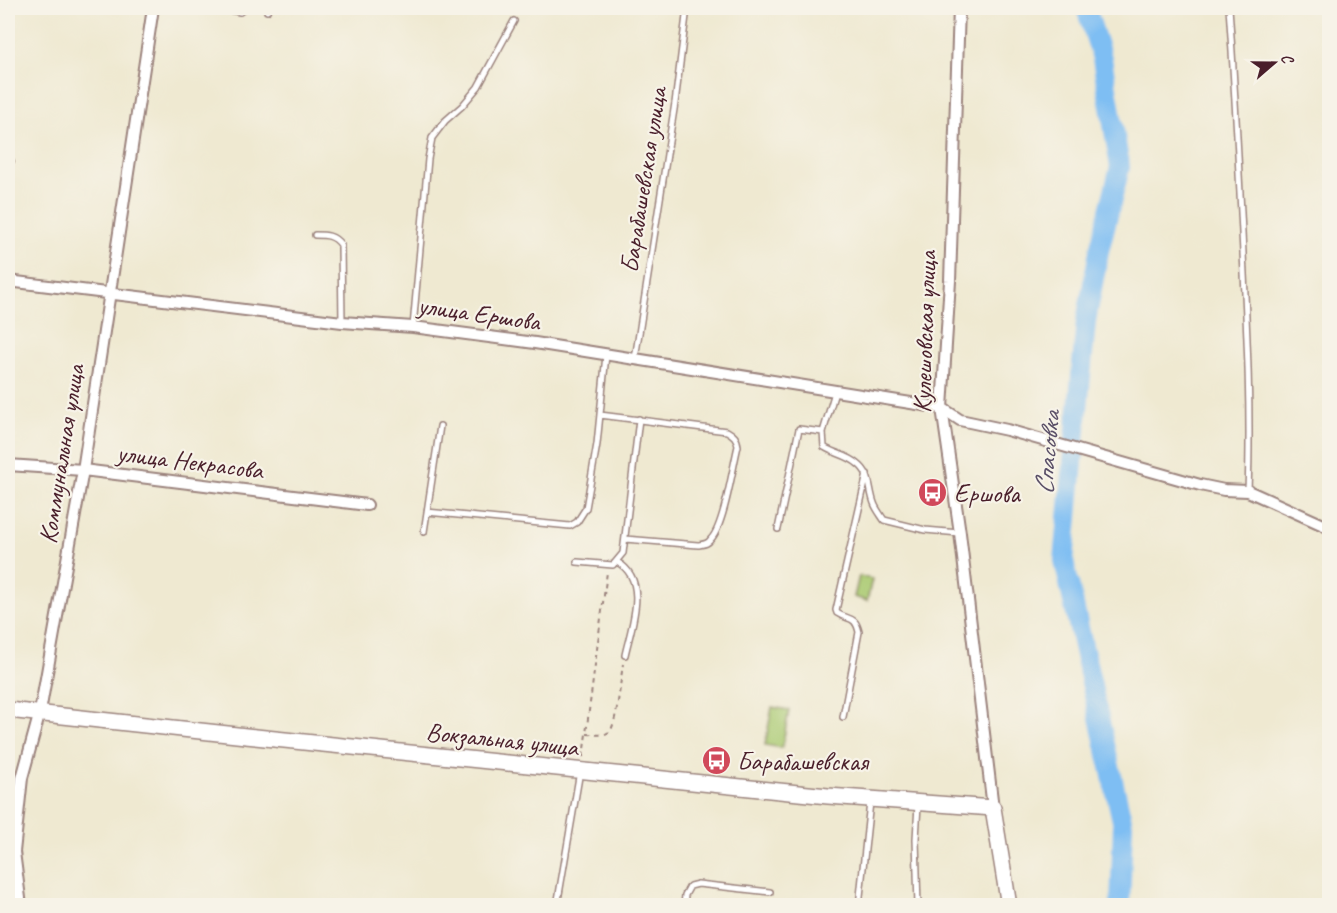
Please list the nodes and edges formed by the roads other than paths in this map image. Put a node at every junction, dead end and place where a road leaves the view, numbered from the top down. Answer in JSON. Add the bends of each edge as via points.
{"nodes":[{"id":1,"x":153,"y":8,"type":"edge"},
{"id":2,"x":220,"y":8,"type":"edge"},
{"id":3,"x":245,"y":8,"type":"edge"},
{"id":4,"x":687,"y":8,"type":"edge"},
{"id":5,"x":959,"y":8,"type":"edge"},
{"id":6,"x":1229,"y":8,"type":"edge"},
{"id":7,"x":514,"y":21,"type":"dead end"},
{"id":8,"x":315,"y":235,"type":"dead end"},
{"id":9,"x":8,"y":281,"type":"edge"},
{"id":10,"x":109,"y":293,"type":"junction"},
{"id":11,"x":342,"y":322,"type":"junction"},
{"id":12,"x":413,"y":327,"type":"junction"},
{"id":13,"x":606,"y":355,"type":"junction"},
{"id":14,"x":635,"y":359,"type":"junction"},
{"id":15,"x":835,"y":392,"type":"junction"},
{"id":16,"x":942,"y":408,"type":"junction"},
{"id":17,"x":600,"y":416,"type":"junction"},
{"id":18,"x":639,"y":419,"type":"junction"},
{"id":19,"x":440,"y":426,"type":"dead end"},
{"id":20,"x":823,"y":432,"type":"junction"},
{"id":21,"x":8,"y":465,"type":"edge"},
{"id":22,"x":83,"y":470,"type":"junction"},
{"id":23,"x":867,"y":474,"type":"junction"},
{"id":24,"x":1248,"y":490,"type":"junction"},
{"id":25,"x":367,"y":505,"type":"dead end"},
{"id":26,"x":427,"y":512,"type":"junction"},
{"id":27,"x":1329,"y":528,"type":"edge"},
{"id":28,"x":778,"y":529,"type":"dead end"},
{"id":29,"x":424,"y":531,"type":"dead end"},
{"id":30,"x":960,"y":533,"type":"junction"},
{"id":31,"x":625,"y":539,"type":"junction"},
{"id":32,"x":577,"y":562,"type":"dead end"},
{"id":33,"x":617,"y":562,"type":"junction"},
{"id":34,"x":625,"y":655,"type":"road end"},
{"id":35,"x":8,"y":710,"type":"edge"},
{"id":36,"x":40,"y":712,"type":"junction"},
{"id":37,"x":843,"y":717,"type":"dead end"},
{"id":38,"x":580,"y":771,"type":"junction"},
{"id":39,"x":871,"y":800,"type":"junction"},
{"id":40,"x":918,"y":803,"type":"junction"},
{"id":41,"x":993,"y":808,"type":"junction"},
{"id":42,"x":770,"y":892,"type":"dead end"},
{"id":43,"x":8,"y":904,"type":"edge"},
{"id":44,"x":14,"y":906,"type":"edge"},
{"id":45,"x":21,"y":906,"type":"edge"},
{"id":46,"x":557,"y":906,"type":"edge"},
{"id":47,"x":684,"y":906,"type":"edge"},
{"id":48,"x":860,"y":906,"type":"edge"},
{"id":49,"x":918,"y":906,"type":"edge"},
{"id":50,"x":1009,"y":906,"type":"edge"}],
"edges":[{"from":1,"to":10,"type":"street","name":"Коммунальная улица"},
{"from":2,"to":3,"type":"lane","via":[[240,12]]},
{"from":4,"to":14,"type":"lane","name":"Барабашевская улица"},
{"from":5,"to":16,"type":"street","name":"Кулешовская улица"},
{"from":6,"to":24,"type":"lane","via":[[1249,372]]},
{"from":7,"to":12,"type":"lane","via":[[478,87],[432,138]]},
{"from":8,"to":11,"type":"lane","via":[[337,238],[341,245]]},
{"from":9,"to":10,"type":"street","name":"улица Ершова"},
{"from":10,"to":11,"type":"street","name":"улица Ершова"},
{"from":10,"to":22,"type":"street","name":"Коммунальная улица"},
{"from":11,"to":12,"type":"street","name":"улица Ершова"},
{"from":12,"to":13,"type":"street","name":"улица Ершова"},
{"from":13,"to":14,"type":"street","name":"улица Ершова"},
{"from":13,"to":17,"type":"lane"},
{"from":14,"to":15,"type":"street","name":"улица Ершова"},
{"from":15,"to":16,"type":"street","name":"улица Ершова"},
{"from":15,"to":20,"type":"lane"},
{"from":16,"to":24,"type":"street","name":"улица Ершова","via":[[960,420],[1147,471],[1224,490]]},
{"from":16,"to":30,"type":"street","name":"Кулешовская улица"},
{"from":17,"to":18,"type":"lane"},
{"from":17,"to":26,"type":"lane","via":[[586,508],[570,526]]},
{"from":18,"to":31,"type":"lane"},
{"from":18,"to":31,"type":"lane","via":[[727,431],[734,434],[738,446],[721,517],[708,543]]},
{"from":19,"to":26,"type":"lane"},
{"from":20,"to":23,"type":"lane","via":[[824,447],[860,465]]},
{"from":20,"to":28,"type":"lane","via":[[799,429]]},
{"from":21,"to":22,"type":"street","name":"улица Некрасова"},
{"from":22,"to":25,"type":"street","name":"улица Некрасова"},
{"from":22,"to":36,"type":"street","name":"Коммунальная улица"},
{"from":23,"to":30,"type":"lane","via":[[874,504],[884,520]]},
{"from":23,"to":37,"type":"lane","via":[[837,610],[857,623],[859,632]]},
{"from":24,"to":27,"type":"street"},
{"from":26,"to":29,"type":"lane"},
{"from":30,"to":41,"type":"street","name":"Кулешовская улица"},
{"from":31,"to":33,"type":"lane"},
{"from":32,"to":33,"type":"lane","via":[[608,566]]},
{"from":33,"to":34,"type":"lane","via":[[631,573],[636,591]]},
{"from":35,"to":36,"type":"main road","name":"Вокзальная улица"},
{"from":36,"to":38,"type":"main road","name":"Вокзальная улица"},
{"from":36,"to":45,"type":"street","name":"Коммунальная улица","via":[[22,778],[14,852]]},
{"from":38,"to":39,"type":"main road","name":"Вокзальная улица"},
{"from":38,"to":46,"type":"lane"},
{"from":39,"to":40,"type":"main road","name":"Вокзальная улица"},
{"from":39,"to":48,"type":"lane"},
{"from":40,"to":41,"type":"main road","name":"Вокзальная улица"},
{"from":40,"to":49,"type":"lane"},
{"from":41,"to":50,"type":"main road","name":"Кулешовская улица"},
{"from":42,"to":47,"type":"lane","via":[[698,884],[690,886],[684,895]]},
{"from":43,"to":44,"type":"lane"}]}
